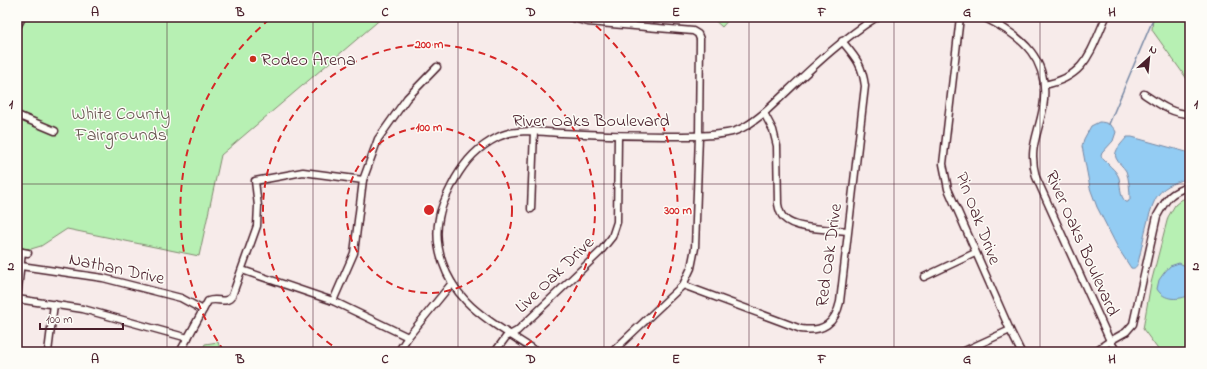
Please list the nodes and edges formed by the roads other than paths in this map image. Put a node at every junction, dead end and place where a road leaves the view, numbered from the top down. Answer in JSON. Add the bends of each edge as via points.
{"nodes":[{"id":1,"x":22,"y":17,"type":"edge"},
{"id":2,"x":569,"y":17,"type":"edge"},
{"id":3,"x":877,"y":17,"type":"edge"},
{"id":4,"x":960,"y":17,"type":"edge"},
{"id":5,"x":983,"y":17,"type":"edge"},
{"id":6,"x":1106,"y":17,"type":"edge"},
{"id":7,"x":17,"y":26,"type":"edge"},
{"id":8,"x":842,"y":41,"type":"junction"},
{"id":9,"x":437,"y":67,"type":"dead end"},
{"id":10,"x":1044,"y":85,"type":"junction"},
{"id":11,"x":1144,"y":94,"type":"dead end"},
{"id":12,"x":764,"y":113,"type":"junction"},
{"id":13,"x":1190,"y":114,"type":"edge"},
{"id":14,"x":17,"y":115,"type":"edge"},
{"id":15,"x":55,"y":131,"type":"dead end"},
{"id":16,"x":534,"y":131,"type":"junction"},
{"id":17,"x":618,"y":136,"type":"junction"},
{"id":18,"x":699,"y":136,"type":"junction"},
{"id":19,"x":363,"y":180,"type":"junction"},
{"id":20,"x":1190,"y":186,"type":"edge"},
{"id":21,"x":531,"y":209,"type":"dead end"},
{"id":22,"x":847,"y":231,"type":"junction"},
{"id":23,"x":22,"y":252,"type":"edge"},
{"id":24,"x":975,"y":253,"type":"junction"},
{"id":25,"x":21,"y":266,"type":"junction"},
{"id":26,"x":242,"y":270,"type":"junction"},
{"id":27,"x":924,"y":277,"type":"dead end"},
{"id":28,"x":452,"y":283,"type":"junction"},
{"id":29,"x":683,"y":285,"type":"junction"},
{"id":30,"x":17,"y":299,"type":"edge"},
{"id":31,"x":333,"y":302,"type":"junction"},
{"id":32,"x":54,"y":304,"type":"junction"},
{"id":33,"x":203,"y":310,"type":"junction"},
{"id":34,"x":1010,"y":330,"type":"junction"},
{"id":35,"x":511,"y":335,"type":"junction"},
{"id":36,"x":408,"y":337,"type":"junction"},
{"id":37,"x":188,"y":338,"type":"junction"},
{"id":38,"x":1110,"y":341,"type":"junction"},
{"id":39,"x":48,"y":352,"type":"edge"},
{"id":40,"x":180,"y":352,"type":"edge"},
{"id":41,"x":398,"y":352,"type":"edge"},
{"id":42,"x":495,"y":352,"type":"edge"},
{"id":43,"x":537,"y":352,"type":"edge"},
{"id":44,"x":612,"y":352,"type":"edge"},
{"id":45,"x":962,"y":352,"type":"edge"},
{"id":46,"x":1021,"y":352,"type":"edge"},
{"id":47,"x":1094,"y":352,"type":"edge"},
{"id":48,"x":1117,"y":352,"type":"edge"}],
"edges":[{"from":1,"to":7,"type":"street"},
{"from":2,"to":18,"type":"street","via":[[588,22],[693,31],[698,34]]},
{"from":3,"to":8,"type":"street","name":"River Oaks Boulevard"},
{"from":4,"to":24,"type":"street","name":"Pin Oak Drive","via":[[944,164],[948,188]]},
{"from":5,"to":10,"type":"street","name":"River Oaks Boulevard","via":[[1007,29],[1033,53]]},
{"from":6,"to":10,"type":"street","via":[[1088,56],[1080,67],[1065,79]]},
{"from":8,"to":12,"type":"street","name":"River Oaks Boulevard"},
{"from":8,"to":22,"type":"street","name":"Red Oak Drive","via":[[857,58],[863,71],[865,86]]},
{"from":9,"to":19,"type":"street","via":[[407,98],[383,132]]},
{"from":10,"to":38,"type":"street","name":"River Oaks Boulevard","via":[[1042,109],[1033,148],[1036,177]]},
{"from":11,"to":13,"type":"street","via":[[1174,112]]},
{"from":12,"to":18,"type":"street","name":"River Oaks Boulevard","via":[[740,129]]},
{"from":12,"to":22,"type":"street","via":[[773,130],[777,146],[779,213],[793,224]]},
{"from":14,"to":15,"type":"street"},
{"from":16,"to":17,"type":"street","name":"River Oaks Boulevard"},
{"from":16,"to":21,"type":"street"},
{"from":16,"to":28,"type":"street","name":"River Oaks Boulevard","via":[[499,136],[481,147],[470,156],[448,192],[437,228],[443,264]]},
{"from":17,"to":18,"type":"street","name":"River Oaks Boulevard"},
{"from":17,"to":35,"type":"street","name":"Live Oak Drive","via":[[617,222],[612,237],[600,252]]},
{"from":18,"to":29,"type":"street","via":[[695,248],[691,268]]},
{"from":19,"to":26,"type":"street","via":[[302,172],[255,181],[259,215]]},
{"from":19,"to":31,"type":"street","via":[[354,253]]},
{"from":20,"to":38,"type":"street","via":[[1177,190],[1165,201],[1157,216],[1133,324],[1126,332]]},
{"from":22,"to":29,"type":"street","name":"Red Oak Drive","via":[[838,308],[833,319],[822,328],[801,328]]},
{"from":23,"to":25,"type":"street"},
{"from":24,"to":27,"type":"street"},
{"from":24,"to":34,"type":"street","name":"Pin Oak Drive"},
{"from":25,"to":30,"type":"street"},
{"from":25,"to":33,"type":"street","name":"Nathan Drive","via":[[103,278],[181,298]]},
{"from":26,"to":31,"type":"street"},
{"from":26,"to":33,"type":"street","via":[[230,299],[212,300]]},
{"from":28,"to":35,"type":"street","name":"River Oaks Boulevard","via":[[466,301]]},
{"from":28,"to":36,"type":"street"},
{"from":29,"to":44,"type":"street"},
{"from":30,"to":32,"type":"street"},
{"from":31,"to":36,"type":"street"},
{"from":32,"to":37,"type":"street","via":[[82,309]]},
{"from":32,"to":39,"type":"street"},
{"from":33,"to":37,"type":"street"},
{"from":34,"to":45,"type":"street"},
{"from":34,"to":46,"type":"street","name":"Pin Oak Drive"},
{"from":35,"to":42,"type":"street","name":"Live Oak Drive","via":[[506,337]]},
{"from":35,"to":43,"type":"street","name":"River Oaks Boulevard"},
{"from":36,"to":41,"type":"street"},
{"from":37,"to":40,"type":"street"},
{"from":38,"to":47,"type":"street"},
{"from":38,"to":48,"type":"street","name":"River Oaks Boulevard"}]}
